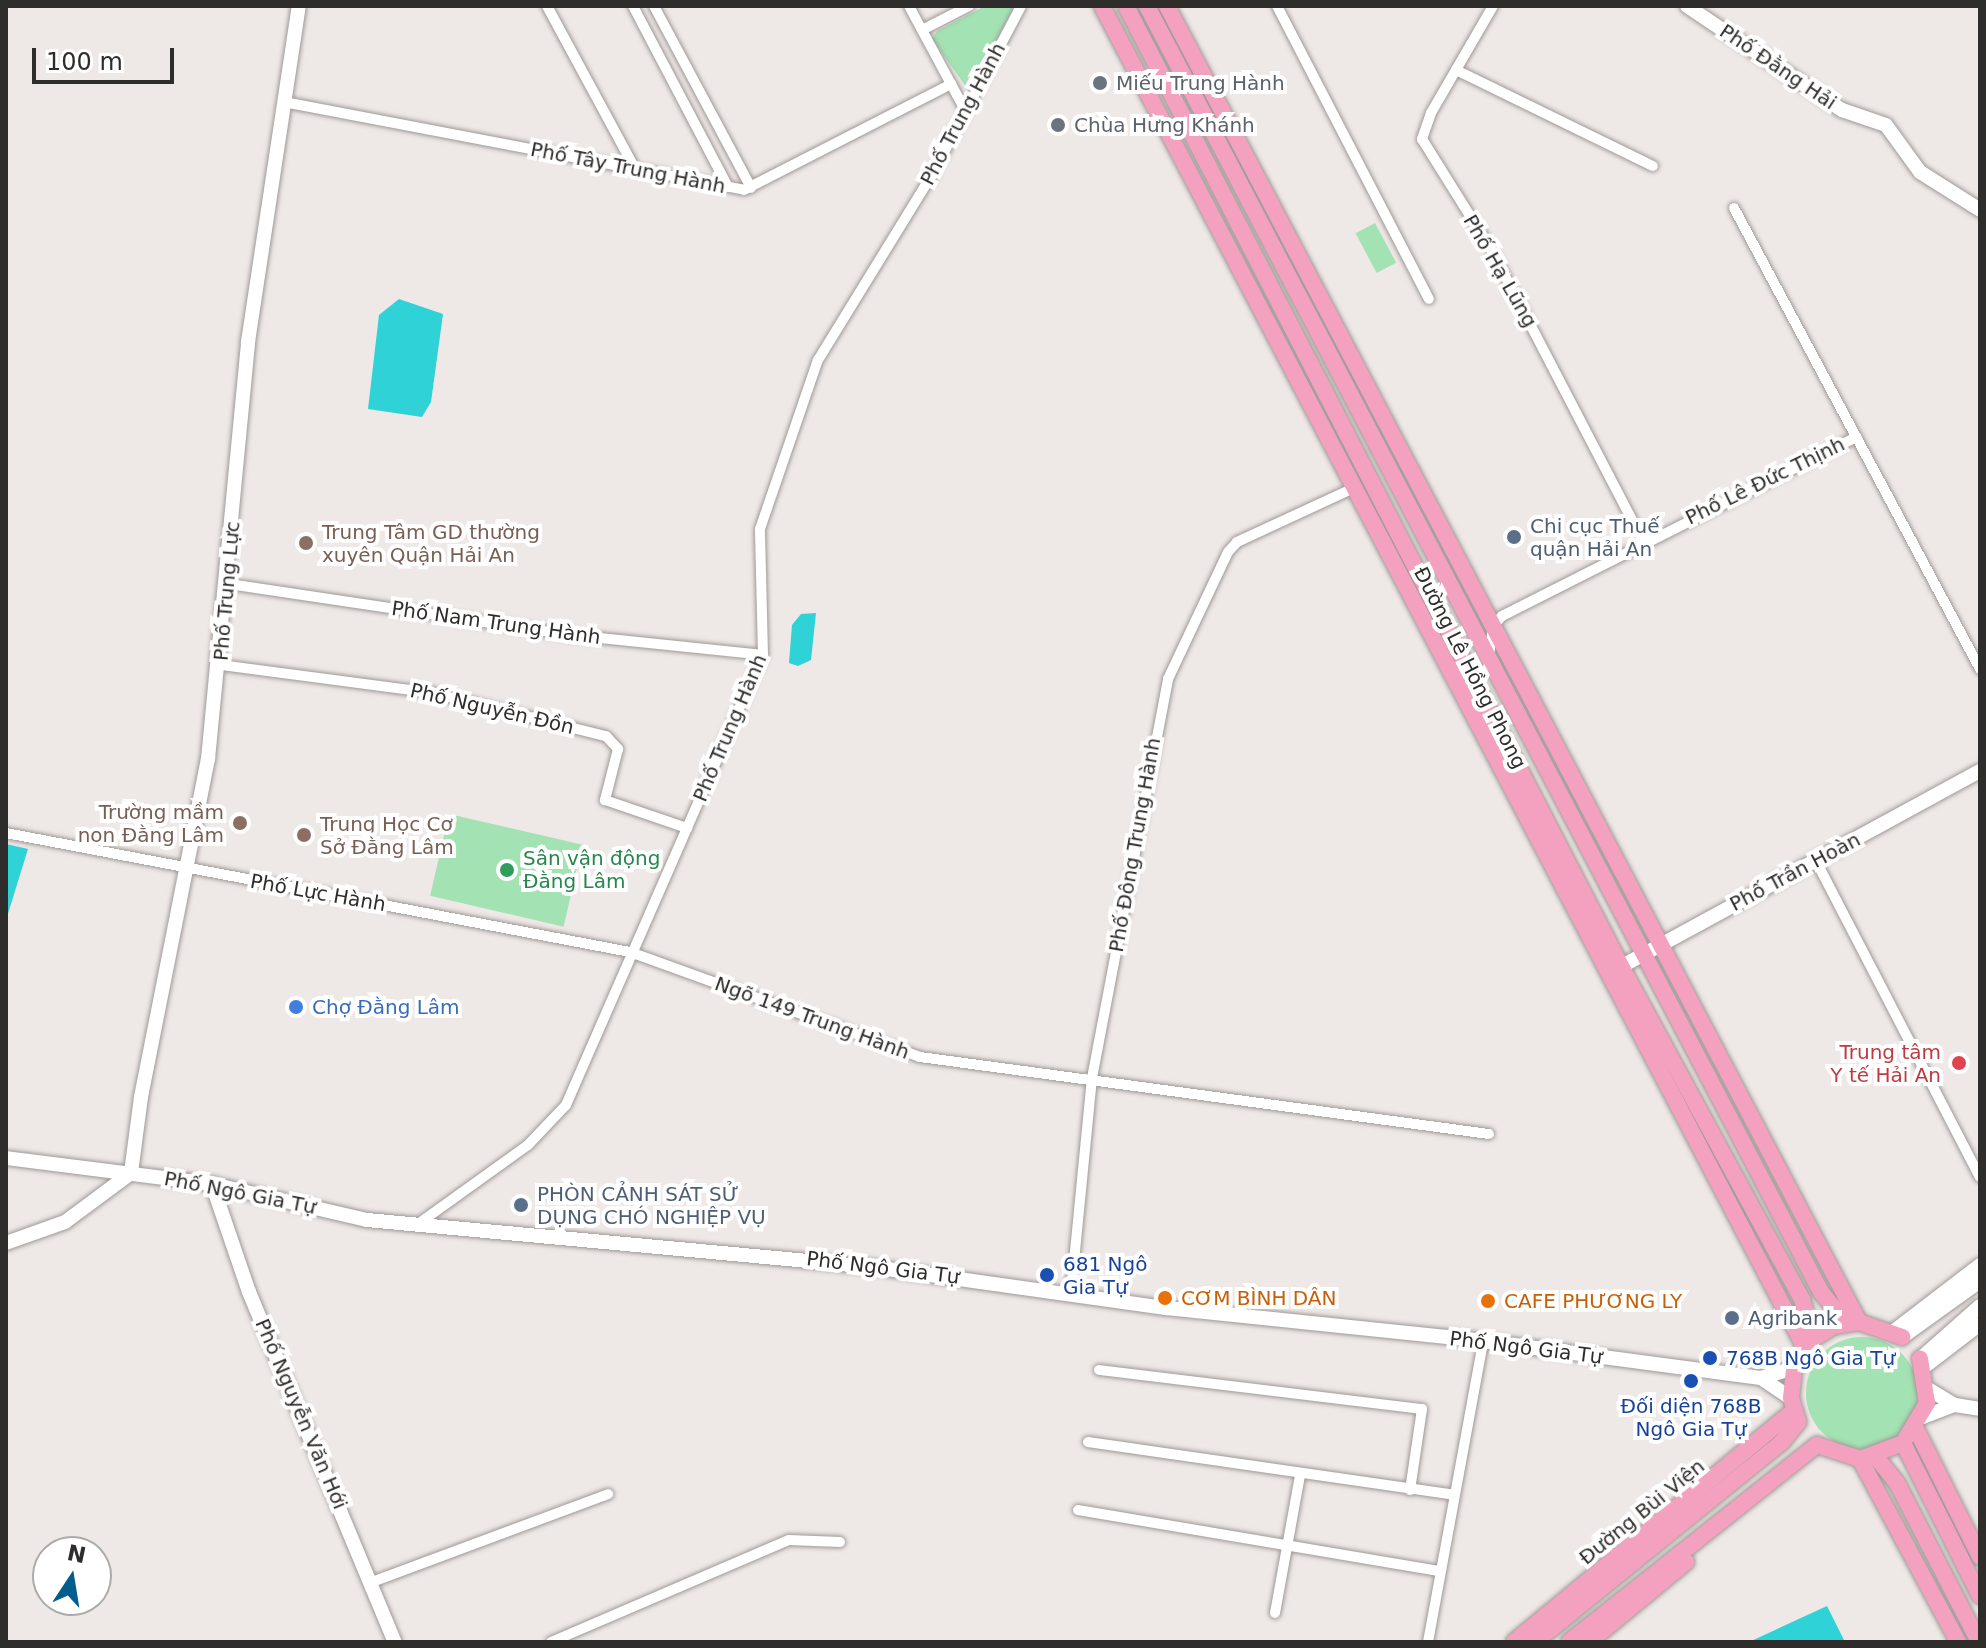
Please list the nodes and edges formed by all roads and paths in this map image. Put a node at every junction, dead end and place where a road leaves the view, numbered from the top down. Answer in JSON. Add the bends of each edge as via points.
{"nodes":[{"id":1,"x":299,"y":6,"type":"edge"},
{"id":2,"x":547,"y":6,"type":"edge"},
{"id":3,"x":633,"y":6,"type":"edge"},
{"id":4,"x":654,"y":6,"type":"edge"},
{"id":5,"x":909,"y":6,"type":"edge"},
{"id":6,"x":969,"y":6,"type":"edge"},
{"id":7,"x":1021,"y":6,"type":"edge"},
{"id":8,"x":1102,"y":6,"type":"edge"},
{"id":9,"x":1126,"y":6,"type":"edge"},
{"id":10,"x":1147,"y":6,"type":"edge"},
{"id":11,"x":1167,"y":6,"type":"edge"},
{"id":12,"x":1277,"y":6,"type":"edge"},
{"id":13,"x":1493,"y":6,"type":"edge"},
{"id":14,"x":1687,"y":6,"type":"edge"},
{"id":15,"x":1177,"y":26,"type":"junction"},
{"id":16,"x":922,"y":30,"type":"junction"},
{"id":17,"x":1162,"y":35,"type":"junction"},
{"id":18,"x":1144,"y":42,"type":"junction"},
{"id":19,"x":1127,"y":52,"type":"junction"},
{"id":20,"x":1456,"y":70,"type":"junction"},
{"id":21,"x":951,"y":84,"type":"junction"},
{"id":22,"x":284,"y":102,"type":"junction"},
{"id":23,"x":966,"y":112,"type":"junction"},
{"id":24,"x":1653,"y":166,"type":"dead end"},
{"id":25,"x":635,"y":169,"type":"junction"},
{"id":26,"x":728,"y":187,"type":"junction"},
{"id":27,"x":751,"y":188,"type":"junction"},
{"id":28,"x":1734,"y":208,"type":"dead end"},
{"id":29,"x":1980,"y":210,"type":"edge"},
{"id":30,"x":1429,"y":299,"type":"dead end"},
{"id":31,"x":1349,"y":354,"type":"junction"},
{"id":32,"x":1332,"y":361,"type":"junction"},
{"id":33,"x":1316,"y":369,"type":"junction"},
{"id":34,"x":1299,"y":375,"type":"junction"},
{"id":35,"x":1856,"y":437,"type":"junction"},
{"id":36,"x":1354,"y":488,"type":"junction"},
{"id":37,"x":1643,"y":541,"type":"junction"},
{"id":38,"x":229,"y":584,"type":"junction"},
{"id":39,"x":1493,"y":626,"type":"junction"},
{"id":40,"x":763,"y":655,"type":"junction"},
{"id":41,"x":1489,"y":658,"type":"junction"},
{"id":42,"x":221,"y":665,"type":"junction"},
{"id":43,"x":1980,"y":669,"type":"edge"},
{"id":44,"x":1980,"y":771,"type":"edge"},
{"id":45,"x":687,"y":828,"type":"junction"},
{"id":46,"x":6,"y":833,"type":"edge"},
{"id":47,"x":1816,"y":861,"type":"junction"},
{"id":48,"x":187,"y":870,"type":"junction"},
{"id":49,"x":1658,"y":946,"type":"junction"},
{"id":50,"x":630,"y":952,"type":"junction"},
{"id":51,"x":1643,"y":954,"type":"junction"},
{"id":52,"x":1616,"y":969,"type":"junction"},
{"id":53,"x":1092,"y":1078,"type":"junction"},
{"id":54,"x":1489,"y":1134,"type":"dead end"},
{"id":55,"x":6,"y":1158,"type":"edge"},
{"id":56,"x":131,"y":1173,"type":"junction"},
{"id":57,"x":1980,"y":1177,"type":"edge"},
{"id":58,"x":212,"y":1184,"type":"junction"},
{"id":59,"x":418,"y":1224,"type":"junction"},
{"id":60,"x":6,"y":1243,"type":"edge"},
{"id":61,"x":1980,"y":1265,"type":"edge"},
{"id":62,"x":1980,"y":1281,"type":"edge"},
{"id":63,"x":1071,"y":1292,"type":"junction"},
{"id":64,"x":1980,"y":1306,"type":"edge"},
{"id":65,"x":1852,"y":1322,"type":"junction"},
{"id":66,"x":1980,"y":1324,"type":"edge"},
{"id":67,"x":1898,"y":1334,"type":"junction"},
{"id":68,"x":1483,"y":1341,"type":"junction"},
{"id":69,"x":1809,"y":1344,"type":"junction"},
{"id":70,"x":1922,"y":1363,"type":"junction"},
{"id":71,"x":1794,"y":1368,"type":"junction"},
{"id":72,"x":1099,"y":1370,"type":"dead end"},
{"id":73,"x":1761,"y":1378,"type":"junction"},
{"id":74,"x":1928,"y":1389,"type":"junction"},
{"id":75,"x":1955,"y":1405,"type":"junction"},
{"id":76,"x":1980,"y":1409,"type":"edge"},
{"id":77,"x":1794,"y":1411,"type":"junction"},
{"id":78,"x":1919,"y":1423,"type":"junction"},
{"id":79,"x":1088,"y":1442,"type":"dead end"},
{"id":80,"x":1903,"y":1443,"type":"junction"},
{"id":81,"x":1820,"y":1447,"type":"junction"},
{"id":82,"x":1868,"y":1458,"type":"junction"},
{"id":83,"x":1300,"y":1475,"type":"junction"},
{"id":84,"x":1410,"y":1490,"type":"junction"},
{"id":85,"x":608,"y":1494,"type":"dead end"},
{"id":86,"x":1454,"y":1495,"type":"junction"},
{"id":87,"x":1078,"y":1510,"type":"dead end"},
{"id":88,"x":840,"y":1542,"type":"dead end"},
{"id":89,"x":1287,"y":1547,"type":"junction"},
{"id":90,"x":1980,"y":1557,"type":"edge"},
{"id":91,"x":1439,"y":1571,"type":"junction"},
{"id":92,"x":372,"y":1582,"type":"junction"},
{"id":93,"x":1980,"y":1596,"type":"edge"},
{"id":94,"x":1275,"y":1613,"type":"dead end"},
{"id":95,"x":395,"y":1642,"type":"edge"},
{"id":96,"x":551,"y":1642,"type":"edge"},
{"id":97,"x":1428,"y":1642,"type":"edge"},
{"id":98,"x":1514,"y":1642,"type":"edge"},
{"id":99,"x":1535,"y":1642,"type":"edge"},
{"id":100,"x":1569,"y":1642,"type":"edge"},
{"id":101,"x":1589,"y":1642,"type":"edge"},
{"id":102,"x":1958,"y":1642,"type":"edge"},
{"id":103,"x":1979,"y":1642,"type":"edge"}],
"edges":[{"from":1,"to":22,"type":"street","name":"Phố Trung Lực"},
{"from":2,"to":25,"type":"street"},
{"from":3,"to":26,"type":"street"},
{"from":4,"to":27,"type":"street"},
{"from":5,"to":16,"type":"street"},
{"from":6,"to":16,"type":"street"},
{"from":7,"to":23,"type":"street","name":"Phố Trung Hành"},
{"from":8,"to":19,"type":"main road","name":"Đường Lê Hồng Phong"},
{"from":9,"to":18,"type":"main road","name":"Đường Lê Hồng Phong"},
{"from":10,"to":17,"type":"main road","name":"Đường Lê Hồng Phong"},
{"from":11,"to":15,"type":"main road","name":"Đường Lê Hồng Phong"},
{"from":12,"to":30,"type":"street"},
{"from":13,"to":20,"type":"street","name":"Phố Hạ Lũng"},
{"from":14,"to":29,"type":"street","name":"Phố Đằng Hải","via":[[1842,110],[1886,125],[1920,172]]},
{"from":15,"to":17,"type":"main road"},
{"from":15,"to":31,"type":"main road","name":"Đường Lê Hồng Phong"},
{"from":16,"to":21,"type":"street"},
{"from":17,"to":32,"type":"main road","name":"Đường Lê Hồng Phong"},
{"from":18,"to":19,"type":"main road"},
{"from":18,"to":33,"type":"main road","name":"Đường Lê Hồng Phong"},
{"from":19,"to":34,"type":"main road","name":"Đường Lê Hồng Phong"},
{"from":20,"to":24,"type":"street"},
{"from":20,"to":37,"type":"street","name":"Phố Hạ Lũng","via":[[1424,127],[1425,148],[1492,251]]},
{"from":21,"to":23,"type":"street"},
{"from":21,"to":27,"type":"street","name":"Phố Tây Trung Hành"},
{"from":22,"to":25,"type":"street","name":"Phố Tây Trung Hành"},
{"from":22,"to":38,"type":"street","name":"Phố Trung Lực","via":[[248,342]]},
{"from":23,"to":40,"type":"street","name":"Phố Trung Hành","via":[[818,360],[760,529]]},
{"from":25,"to":26,"type":"street","name":"Phố Tây Trung Hành"},
{"from":26,"to":27,"type":"street","name":"Phố Tây Trung Hành"},
{"from":28,"to":35,"type":"street"},
{"from":31,"to":32,"type":"main road"},
{"from":31,"to":39,"type":"main road","name":"Đường Lê Hồng Phong"},
{"from":32,"to":33,"type":"main road"},
{"from":32,"to":41,"type":"main road","name":"Đường Lê Hồng Phong"},
{"from":33,"to":34,"type":"main road"},
{"from":33,"to":52,"type":"main road","name":"Đường Lê Hồng Phong"},
{"from":34,"to":36,"type":"main road","name":"Đường Lê Hồng Phong"},
{"from":35,"to":37,"type":"street","name":"Phố Lê Đức Thịnh"},
{"from":35,"to":43,"type":"street"},
{"from":36,"to":52,"type":"main road","name":"Đường Lê Hồng Phong"},
{"from":36,"to":53,"type":"street","name":"Phố Đông Trung Hành","via":[[1237,542],[1168,679]]},
{"from":37,"to":39,"type":"street","name":"Phố Lê Đức Thịnh","via":[[1502,616]]},
{"from":38,"to":40,"type":"street","name":"Phố Nam Trung Hành","via":[[571,635]]},
{"from":38,"to":42,"type":"street","name":"Phố Trung Lực"},
{"from":39,"to":41,"type":"street"},
{"from":39,"to":49,"type":"main road","name":"Đường Lê Hồng Phong"},
{"from":40,"to":45,"type":"street","name":"Phố Trung Hành"},
{"from":41,"to":51,"type":"main road","name":"Đường Lê Hồng Phong"},
{"from":42,"to":45,"type":"street","name":"Phố Nguyễn Đồn","via":[[433,693],[606,736],[618,749],[605,800]]},
{"from":42,"to":48,"type":"street","name":"Phố Trung Lực"},
{"from":44,"to":47,"type":"street","name":"Phố Trần Hoàn"},
{"from":45,"to":50,"type":"street","name":"Phố Trung Hành"},
{"from":46,"to":48,"type":"street","name":"Phố Lực Hành"},
{"from":47,"to":49,"type":"street","name":"Phố Trần Hoàn"},
{"from":47,"to":57,"type":"street"},
{"from":48,"to":50,"type":"street","name":"Phố Lực Hành"},
{"from":48,"to":56,"type":"street","name":"Phố Trung Lực"},
{"from":49,"to":51,"type":"street","name":"Phố Trần Hoàn"},
{"from":49,"to":65,"type":"main road","name":"Đường Lê Hồng Phong"},
{"from":50,"to":53,"type":"street","name":"Ngõ 149 Trung Hành","via":[[920,1057]]},
{"from":50,"to":59,"type":"street","name":"Phố Trung Hành","via":[[611,1008],[566,1105],[528,1145]]},
{"from":51,"to":52,"type":"street","name":"Phố Trần Hoàn"},
{"from":51,"to":65,"type":"main road","name":"Đường Lê Hồng Phong","via":[[1821,1292]]},
{"from":52,"to":69,"type":"main road","name":"Đường Lê Hồng Phong","via":[[1788,1272]]},
{"from":53,"to":54,"type":"street","name":"Ngõ 149 Trung Hành"},
{"from":53,"to":63,"type":"street","name":"Phố Đông Trung Hành"},
{"from":55,"to":56,"type":"street","name":"Phố Ngô Gia Tự"},
{"from":56,"to":58,"type":"street","name":"Phố Ngô Gia Tự"},
{"from":56,"to":60,"type":"street","via":[[65,1222]]},
{"from":58,"to":59,"type":"street","name":"Phố Ngô Gia Tự","via":[[367,1220]]},
{"from":58,"to":92,"type":"street","name":"Phố Nguyễn Văn Hới","via":[[249,1292]]},
{"from":59,"to":63,"type":"street","name":"Phố Ngô Gia Tự","via":[[690,1247]]},
{"from":61,"to":67,"type":"street"},
{"from":62,"to":67,"type":"street"},
{"from":63,"to":68,"type":"street","name":"Phố Ngô Gia Tự","via":[[1166,1308]]},
{"from":64,"to":70,"type":"street"},
{"from":65,"to":67,"type":"main road"},
{"from":65,"to":69,"type":"main road"},
{"from":66,"to":70,"type":"street"},
{"from":68,"to":73,"type":"street","name":"Phố Ngô Gia Tự"},
{"from":68,"to":86,"type":"street"},
{"from":69,"to":71,"type":"main road"},
{"from":70,"to":74,"type":"main road"},
{"from":71,"to":73,"type":"street"},
{"from":71,"to":77,"type":"main road"},
{"from":72,"to":84,"type":"street","via":[[1422,1409]]},
{"from":73,"to":77,"type":"street"},
{"from":74,"to":75,"type":"street"},
{"from":74,"to":78,"type":"main road"},
{"from":75,"to":76,"type":"street"},
{"from":75,"to":78,"type":"street"},
{"from":77,"to":98,"type":"main road","name":"Đường Bùi Viện"},
{"from":77,"to":99,"type":"main road","name":"Đường Bùi Viện","via":[[1782,1442]]},
{"from":78,"to":80,"type":"main road"},
{"from":78,"to":90,"type":"main road"},
{"from":79,"to":83,"type":"street"},
{"from":80,"to":82,"type":"main road"},
{"from":80,"to":93,"type":"main road"},
{"from":81,"to":82,"type":"main road"},
{"from":81,"to":100,"type":"main road"},
{"from":81,"to":101,"type":"main road"},
{"from":82,"to":102,"type":"main road"},
{"from":82,"to":103,"type":"main road","via":[[1897,1483]]},
{"from":83,"to":84,"type":"street"},
{"from":83,"to":89,"type":"street"},
{"from":84,"to":86,"type":"street"},
{"from":85,"to":92,"type":"street"},
{"from":86,"to":91,"type":"street"},
{"from":87,"to":89,"type":"street"},
{"from":88,"to":96,"type":"street","via":[[789,1540]]},
{"from":89,"to":91,"type":"street"},
{"from":89,"to":94,"type":"street"},
{"from":91,"to":97,"type":"street"},
{"from":92,"to":95,"type":"street","name":"Phố Nguyễn Văn Hới"}]}
